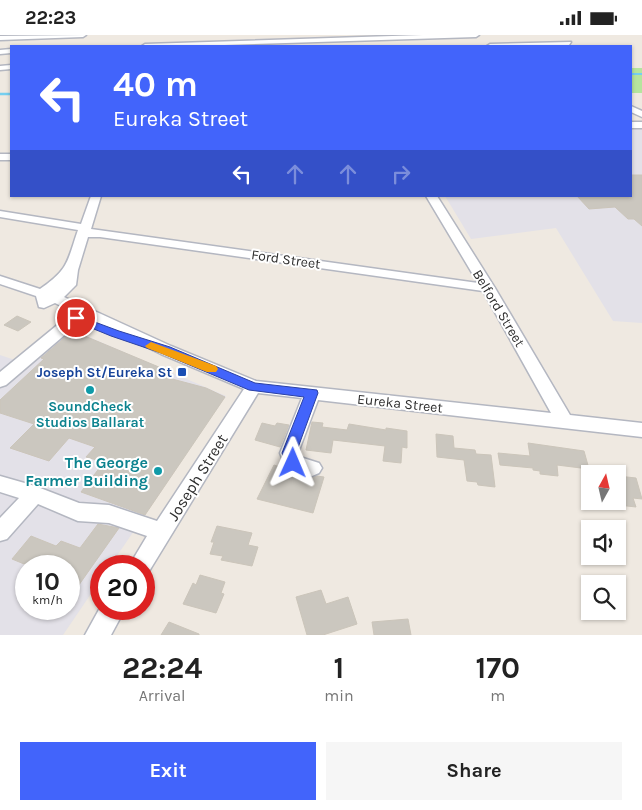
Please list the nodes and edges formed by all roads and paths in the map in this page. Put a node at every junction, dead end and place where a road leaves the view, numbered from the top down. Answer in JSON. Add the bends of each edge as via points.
{"nodes":[{"id":1,"x":83,"y":35,"type":"edge"},
{"id":2,"x":476,"y":35,"type":"edge"},
{"id":3,"x":555,"y":35,"type":"edge"},
{"id":4,"x":405,"y":36,"type":"edge"},
{"id":5,"x":0,"y":38,"type":"edge"},
{"id":6,"x":175,"y":45,"type":"edge"},
{"id":7,"x":571,"y":45,"type":"edge"},
{"id":8,"x":96,"y":197,"type":"edge"},
{"id":9,"x":432,"y":197,"type":"edge"},
{"id":10,"x":0,"y":214,"type":"edge"},
{"id":11,"x":84,"y":231,"type":"junction"},
{"id":12,"x":0,"y":280,"type":"edge"},
{"id":13,"x":0,"y":287,"type":"edge"},
{"id":14,"x":488,"y":288,"type":"junction"},
{"id":15,"x":47,"y":298,"type":"junction"},
{"id":16,"x":76,"y":318,"type":"junction"},
{"id":17,"x":166,"y":350,"type":"junction"},
{"id":18,"x":0,"y":381,"type":"edge"},
{"id":19,"x":254,"y":387,"type":"junction"},
{"id":20,"x":312,"y":393,"type":"junction"},
{"id":21,"x":565,"y":421,"type":"junction"},
{"id":22,"x":642,"y":430,"type":"edge"},
{"id":23,"x":312,"y":468,"type":"dead end"},
{"id":24,"x":0,"y":484,"type":"edge"},
{"id":25,"x":35,"y":494,"type":"junction"},
{"id":26,"x":162,"y":532,"type":"junction"},
{"id":27,"x":0,"y":533,"type":"edge"},
{"id":28,"x":147,"y":555,"type":"edge"},
{"id":29,"x":106,"y":620,"type":"edge"},
{"id":30,"x":97,"y":635,"type":"edge"}],
"edges":[{"from":1,"to":5,"type":"street"},
{"from":2,"to":4,"type":"street"},
{"from":3,"to":7,"type":"street"},
{"from":4,"to":6,"type":"street"},
{"from":8,"to":11,"type":"street"},
{"from":9,"to":14,"type":"street","name":"Belford Street"},
{"from":10,"to":11,"type":"street","name":"Ford Street"},
{"from":11,"to":14,"type":"street","name":"Ford Street"},
{"from":11,"to":15,"type":"street","via":[[68,287]]},
{"from":12,"to":15,"type":"street","name":"Eureka Street"},
{"from":13,"to":15,"type":"street","name":"Eureka Street"},
{"from":14,"to":21,"type":"street","name":"Belford Street"},
{"from":15,"to":16,"type":"street","name":"Eureka Street"},
{"from":15,"to":17,"type":"street","name":"Eureka Street"},
{"from":16,"to":17,"type":"street","name":"Eureka Street"},
{"from":16,"to":18,"type":"street"},
{"from":17,"to":19,"type":"street","name":"Eureka Street"},
{"from":19,"to":20,"type":"street","name":"Eureka Street"},
{"from":19,"to":26,"type":"street","name":"Joseph Street"},
{"from":20,"to":21,"type":"street","name":"Eureka Street"},
{"from":20,"to":23,"type":"street","via":[[289,453],[293,463]]},
{"from":21,"to":22,"type":"street","name":"Eureka Street"},
{"from":24,"to":25,"type":"street"},
{"from":25,"to":26,"type":"street","via":[[78,512],[109,514]]},
{"from":25,"to":27,"type":"street"},
{"from":26,"to":28,"type":"street","name":"Joseph Street"},
{"from":29,"to":30,"type":"street"}]}
